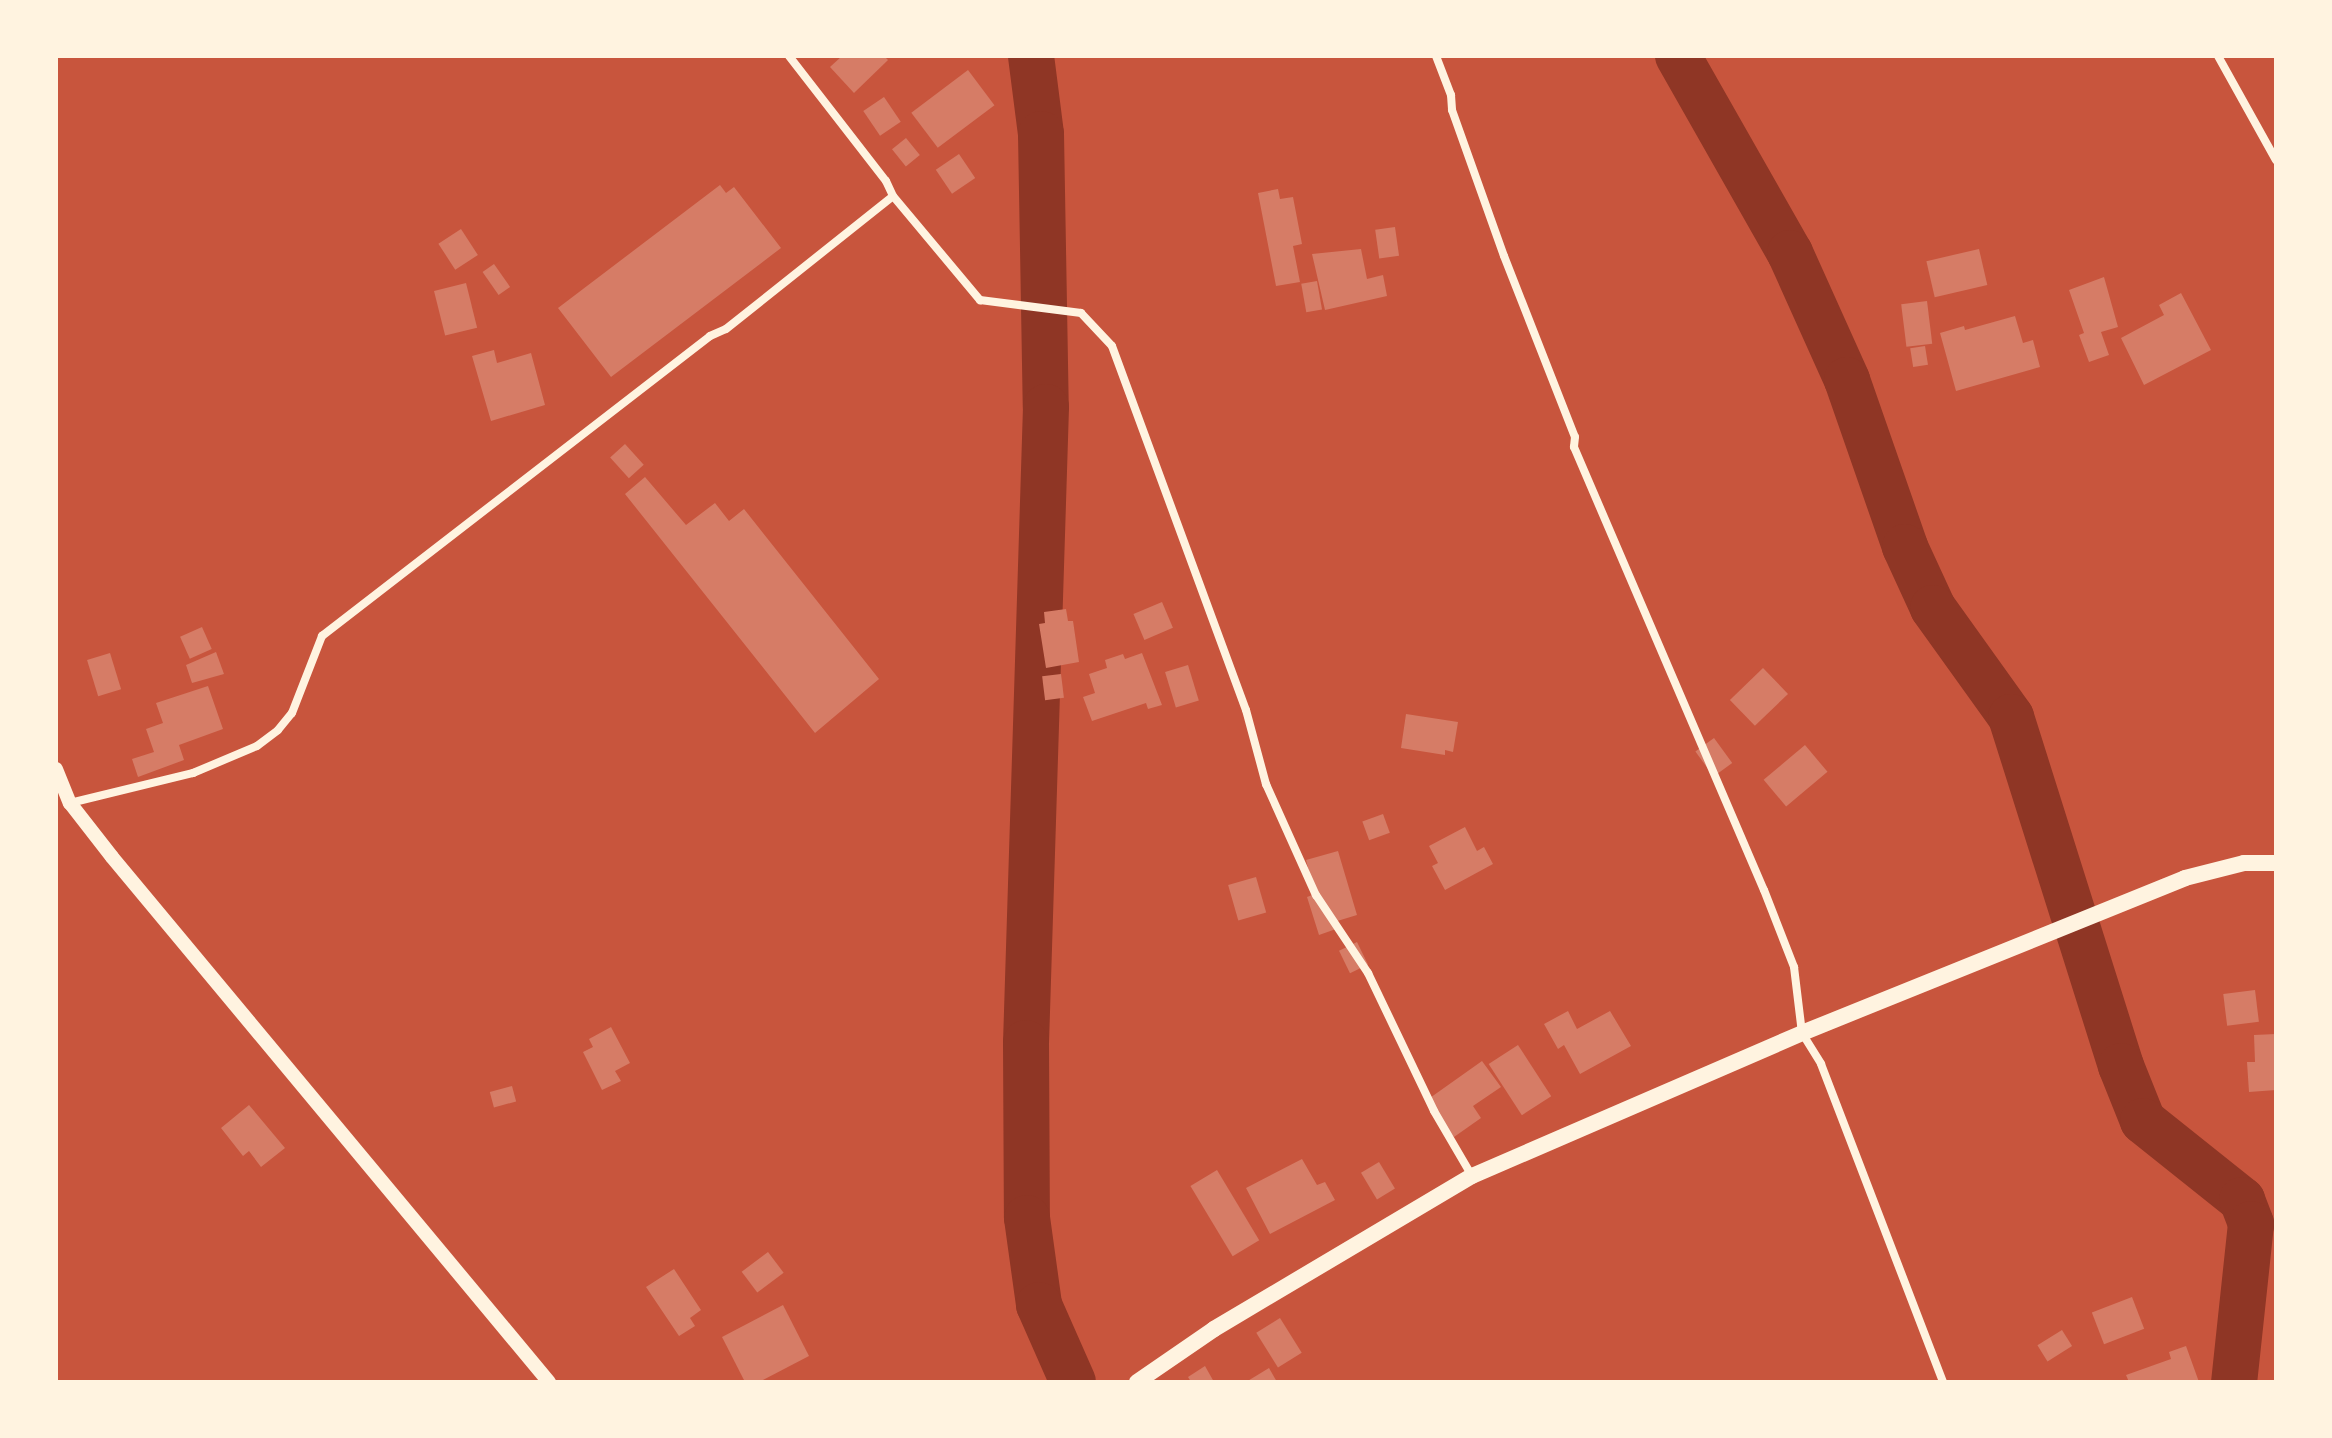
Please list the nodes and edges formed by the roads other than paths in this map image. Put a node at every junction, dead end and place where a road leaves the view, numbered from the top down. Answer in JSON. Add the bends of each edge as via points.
{"nodes":[{"id":1,"x":789,"y":56,"type":"edge"},
{"id":2,"x":1436,"y":56,"type":"edge"},
{"id":3,"x":2218,"y":56,"type":"edge"},
{"id":4,"x":2276,"y":160,"type":"edge"},
{"id":5,"x":893,"y":196,"type":"junction"},
{"id":6,"x":56,"y":769,"type":"edge"},
{"id":7,"x":70,"y":803,"type":"junction"},
{"id":8,"x":2276,"y":863,"type":"edge"},
{"id":9,"x":1802,"y":1033,"type":"junction"},
{"id":10,"x":1472,"y":1176,"type":"junction"},
{"id":11,"x":549,"y":1382,"type":"edge"},
{"id":12,"x":1137,"y":1382,"type":"edge"},
{"id":13,"x":1943,"y":1382,"type":"edge"}],
"edges":[{"from":1,"to":5,"type":"street"},
{"from":2,"to":9,"type":"street","via":[[1504,256],[1575,437],[1574,447],[1794,967]]},
{"from":3,"to":4,"type":"street"},
{"from":5,"to":7,"type":"street","via":[[322,636],[292,713],[257,746],[193,773]]},
{"from":5,"to":10,"type":"street","via":[[980,300],[1081,313],[1112,346],[1246,710],[1266,784],[1316,895],[1368,973],[1434,1111]]},
{"from":6,"to":7,"type":"street"},
{"from":7,"to":11,"type":"street"},
{"from":8,"to":9,"type":"main road","via":[[2244,863],[2185,878]]},
{"from":9,"to":10,"type":"main road"},
{"from":9,"to":13,"type":"street","via":[[1821,1064]]},
{"from":10,"to":12,"type":"main road","via":[[1214,1329]]}]}
